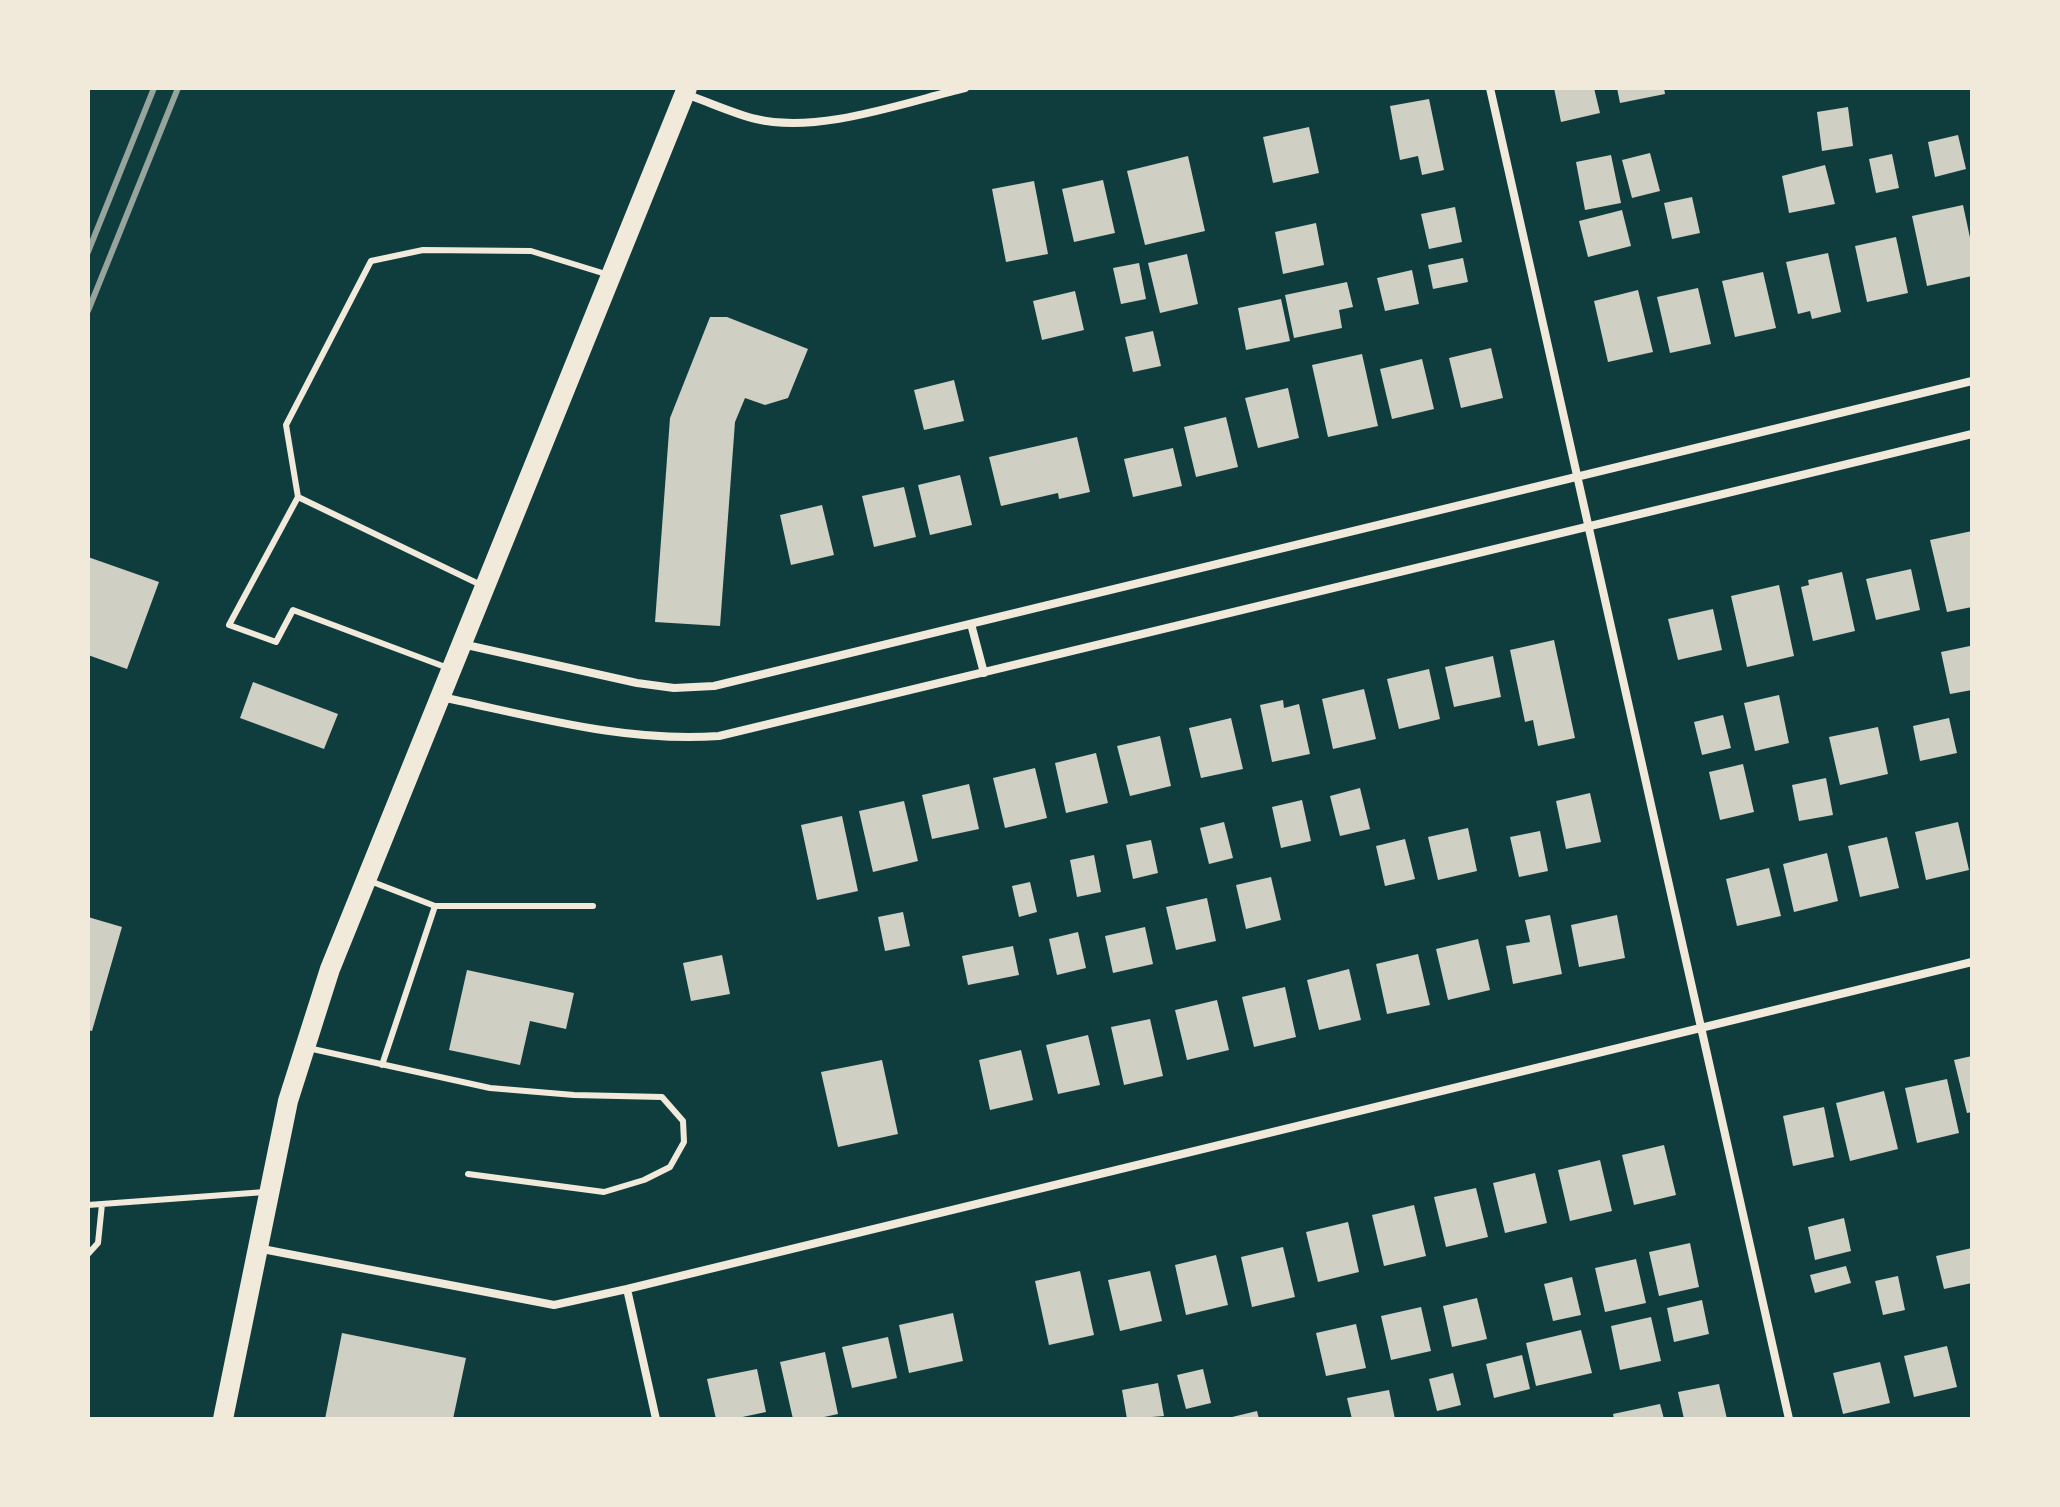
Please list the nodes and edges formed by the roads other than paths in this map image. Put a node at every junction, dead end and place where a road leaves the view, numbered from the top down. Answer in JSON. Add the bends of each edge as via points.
{"nodes":[{"id":1,"x":965,"y":88,"type":"edge"},
{"id":2,"x":1490,"y":88,"type":"edge"},
{"id":3,"x":686,"y":91,"type":"edge"},
{"id":4,"x":611,"y":275,"type":"junction"},
{"id":5,"x":1972,"y":381,"type":"edge"},
{"id":6,"x":1972,"y":434,"type":"edge"},
{"id":7,"x":1577,"y":477,"type":"junction"},
{"id":8,"x":298,"y":497,"type":"junction"},
{"id":9,"x":1589,"y":528,"type":"junction"},
{"id":10,"x":485,"y":587,"type":"junction"},
{"id":11,"x":971,"y":624,"type":"junction"},
{"id":12,"x":462,"y":644,"type":"junction"},
{"id":13,"x":451,"y":669,"type":"junction"},
{"id":14,"x":984,"y":673,"type":"junction"},
{"id":15,"x":440,"y":697,"type":"junction"},
{"id":16,"x":366,"y":880,"type":"junction"},
{"id":17,"x":435,"y":906,"type":"junction"},
{"id":18,"x":593,"y":906,"type":"dead end"},
{"id":19,"x":1972,"y":962,"type":"edge"},
{"id":20,"x":1701,"y":1028,"type":"junction"},
{"id":21,"x":304,"y":1048,"type":"junction"},
{"id":22,"x":382,"y":1065,"type":"junction"},
{"id":23,"x":468,"y":1174,"type":"dead end"},
{"id":24,"x":268,"y":1191,"type":"junction"},
{"id":25,"x":102,"y":1204,"type":"junction"},
{"id":26,"x":88,"y":1205,"type":"edge"},
{"id":27,"x":256,"y":1248,"type":"junction"},
{"id":28,"x":88,"y":1254,"type":"edge"},
{"id":29,"x":627,"y":1289,"type":"junction"},
{"id":30,"x":223,"y":1419,"type":"edge"},
{"id":31,"x":656,"y":1419,"type":"edge"},
{"id":32,"x":1789,"y":1419,"type":"edge"}],
"edges":[{"from":1,"to":3,"type":"street","via":[[830,120],[792,123],[757,119]]},
{"from":2,"to":7,"type":"street"},
{"from":3,"to":4,"type":"main road"},
{"from":4,"to":8,"type":"lane","via":[[531,251],[423,250],[371,261],[286,425]]},
{"from":4,"to":10,"type":"main road"},
{"from":5,"to":7,"type":"street"},
{"from":6,"to":9,"type":"street"},
{"from":7,"to":9,"type":"street"},
{"from":7,"to":11,"type":"street"},
{"from":8,"to":10,"type":"lane"},
{"from":8,"to":13,"type":"lane","via":[[229,625],[276,642],[293,610]]},
{"from":9,"to":14,"type":"street"},
{"from":9,"to":20,"type":"street"},
{"from":10,"to":12,"type":"main road"},
{"from":11,"to":12,"type":"street","via":[[714,686],[674,688]]},
{"from":11,"to":14,"type":"street"},
{"from":12,"to":13,"type":"main road"},
{"from":13,"to":15,"type":"main road"},
{"from":14,"to":15,"type":"street","via":[[719,736],[678,739],[594,729]]},
{"from":15,"to":16,"type":"main road"},
{"from":16,"to":17,"type":"lane"},
{"from":16,"to":21,"type":"main road"},
{"from":17,"to":18,"type":"lane"},
{"from":17,"to":22,"type":"lane"},
{"from":19,"to":20,"type":"street"},
{"from":20,"to":29,"type":"street"},
{"from":20,"to":32,"type":"street"},
{"from":21,"to":22,"type":"lane"},
{"from":21,"to":24,"type":"main road"},
{"from":22,"to":23,"type":"lane","via":[[490,1088],[662,1097],[683,1121],[684,1142],[670,1167],[604,1192]]},
{"from":24,"to":25,"type":"lane"},
{"from":24,"to":27,"type":"main road"},
{"from":25,"to":26,"type":"lane"},
{"from":25,"to":28,"type":"lane","via":[[98,1243]]},
{"from":27,"to":29,"type":"street","via":[[554,1305]]},
{"from":27,"to":30,"type":"main road"},
{"from":29,"to":31,"type":"street"}]}
